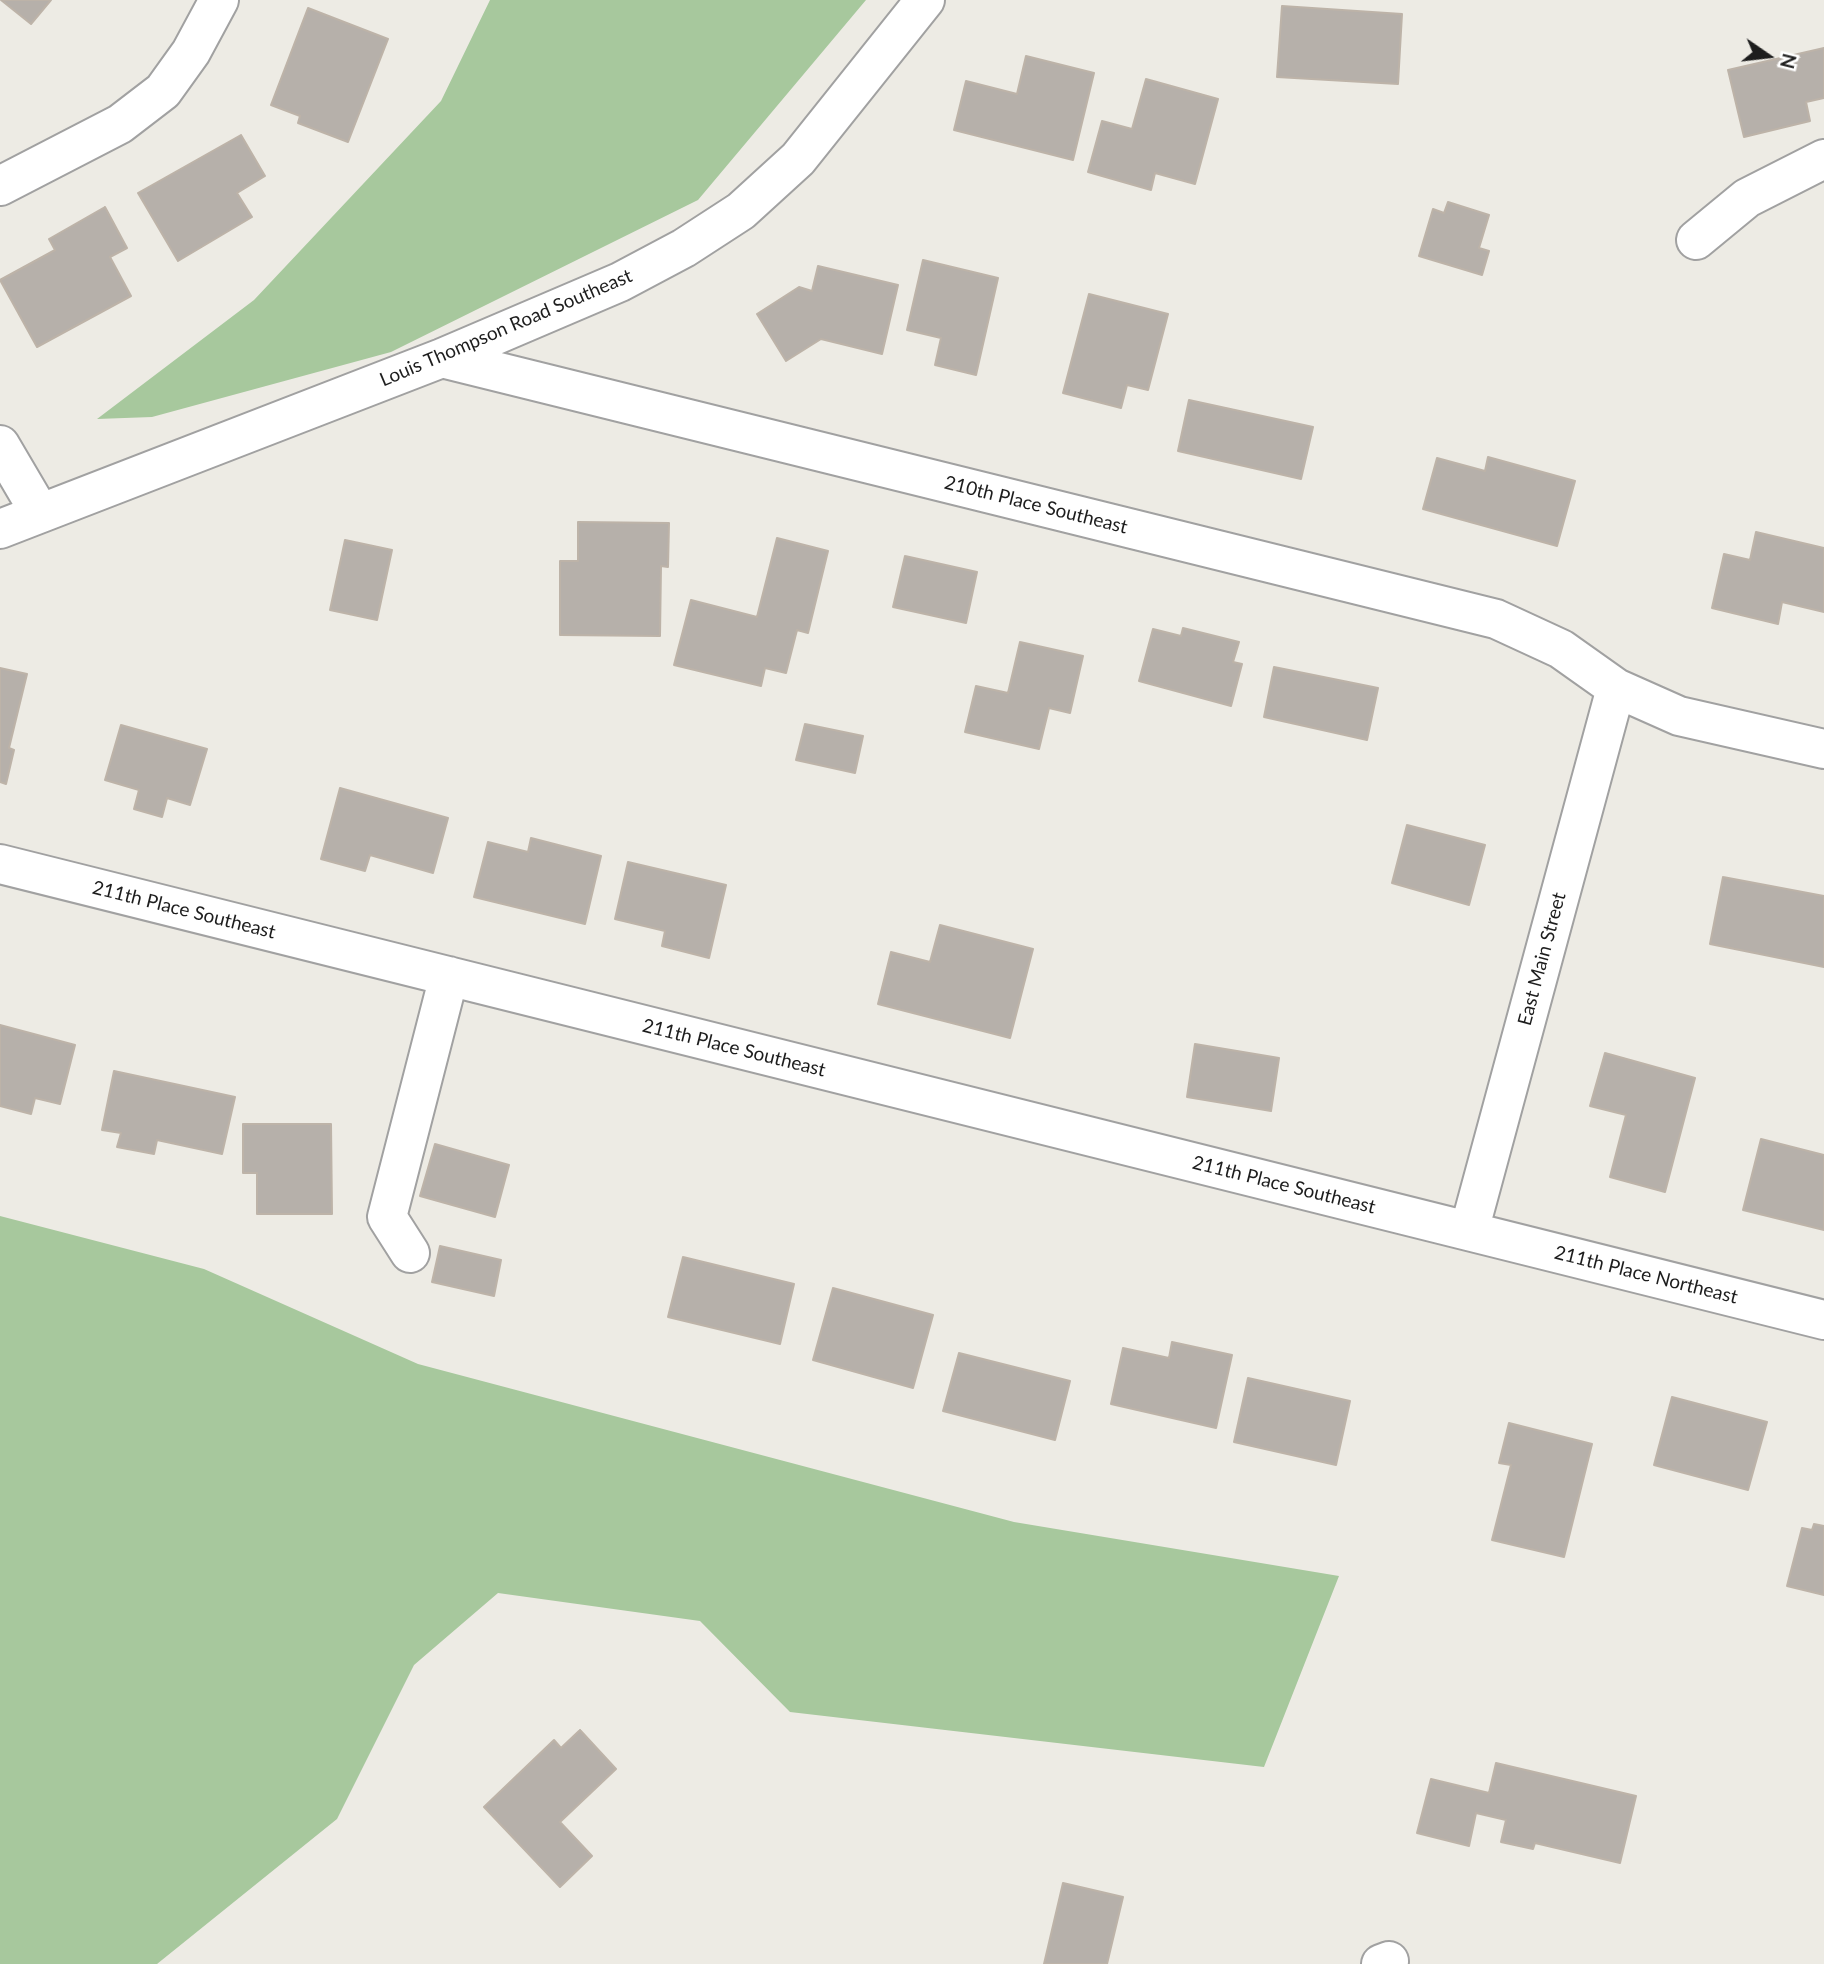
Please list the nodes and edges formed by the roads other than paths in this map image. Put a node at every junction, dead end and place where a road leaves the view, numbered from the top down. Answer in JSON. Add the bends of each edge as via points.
{"nodes":[{"id":1,"x":219,"y":0,"type":"edge"},
{"id":2,"x":925,"y":0,"type":"edge"},
{"id":3,"x":1824,"y":159,"type":"edge"},
{"id":4,"x":0,"y":187,"type":"edge"},
{"id":5,"x":1696,"y":240,"type":"dead end"},
{"id":6,"x":442,"y":358,"type":"junction"},
{"id":7,"x":0,"y":445,"type":"edge"},
{"id":8,"x":40,"y":513,"type":"junction"},
{"id":9,"x":0,"y":529,"type":"edge"},
{"id":10,"x":1616,"y":688,"type":"junction"},
{"id":11,"x":1824,"y":749,"type":"edge"},
{"id":12,"x":0,"y":864,"type":"edge"},
{"id":13,"x":449,"y":976,"type":"junction"},
{"id":14,"x":1469,"y":1231,"type":"junction"},
{"id":15,"x":410,"y":1253,"type":"dead end"},
{"id":16,"x":1824,"y":1320,"type":"edge"}],
"edges":[{"from":1,"to":4,"type":"street","via":[[163,91],[120,124]]},
{"from":2,"to":6,"type":"street","name":"Louis Thompson Road Southeast","via":[[798,159],[741,211],[620,282]]},
{"from":3,"to":5,"type":"street","via":[[1747,198]]},
{"from":6,"to":8,"type":"street","name":"Louis Thompson Road Southeast"},
{"from":6,"to":10,"type":"street","name":"210th Place Southeast","via":[[1496,619],[1561,649]]},
{"from":7,"to":8,"type":"street"},
{"from":8,"to":9,"type":"street","name":"Louis Thompson Road Southeast"},
{"from":10,"to":11,"type":"street","name":"210th Place Southeast","via":[[1679,716]]},
{"from":10,"to":14,"type":"street","name":"East Main Street"},
{"from":12,"to":13,"type":"street","name":"211th Place Southeast"},
{"from":13,"to":14,"type":"street","name":"211th Place Southeast"},
{"from":13,"to":15,"type":"street","via":[[387,1217]]},
{"from":14,"to":16,"type":"street","name":"211th Place Northeast"}]}
